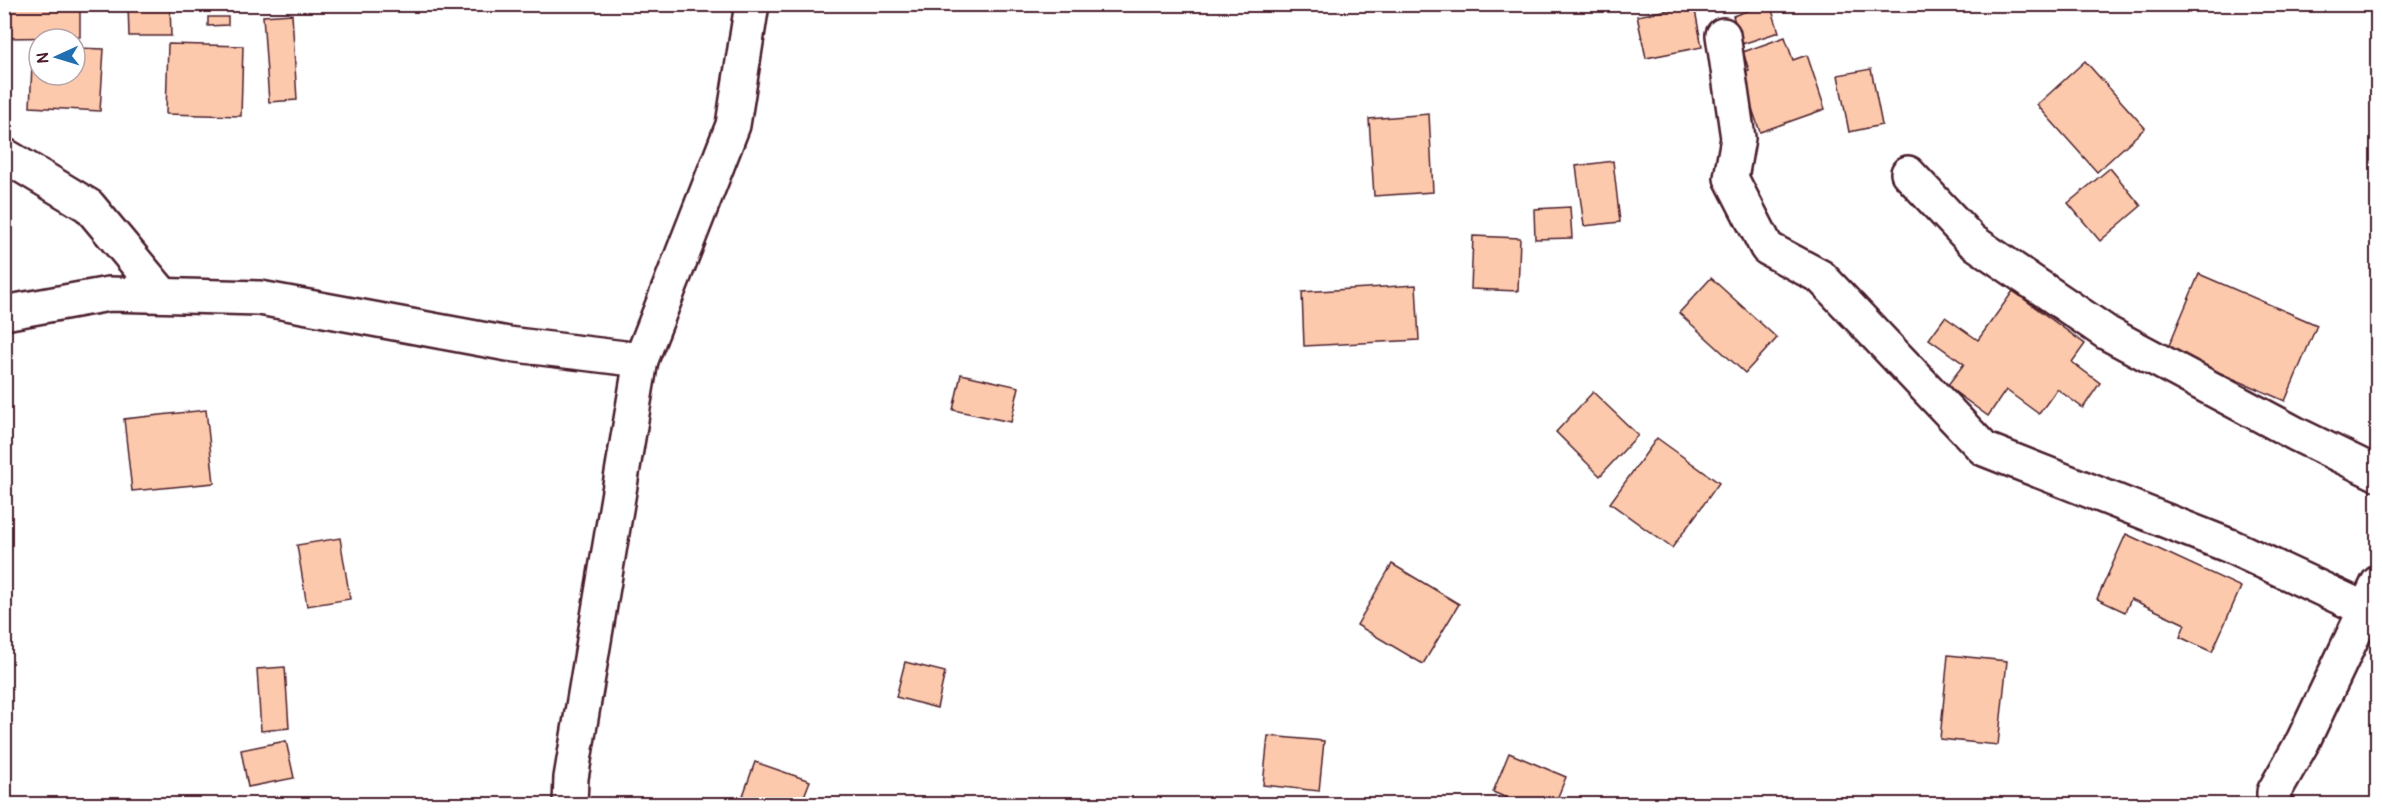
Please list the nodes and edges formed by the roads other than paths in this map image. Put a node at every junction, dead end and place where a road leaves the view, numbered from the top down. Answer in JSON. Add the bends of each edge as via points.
{"nodes":[{"id":1,"x":752,"y":4,"type":"edge"},
{"id":2,"x":1723,"y":35,"type":"dead end"},
{"id":3,"x":4,"y":154,"type":"edge"},
{"id":4,"x":1908,"y":173,"type":"dead end"},
{"id":5,"x":163,"y":295,"type":"junction"},
{"id":6,"x":4,"y":313,"type":"edge"},
{"id":7,"x":641,"y":360,"type":"junction"},
{"id":8,"x":2378,"y":474,"type":"edge"},
{"id":9,"x":2371,"y":596,"type":"edge"},
{"id":10,"x":570,"y":804,"type":"edge"},
{"id":11,"x":2274,"y":804,"type":"edge"}],
"edges":[{"from":1,"to":7,"type":"street","via":[[733,125]]},
{"from":2,"to":9,"type":"street","via":[[1738,138],[1731,178],[1767,248],[1821,277],[1984,449],[2230,546]]},
{"from":3,"to":5,"type":"street","via":[[89,206]]},
{"from":4,"to":8,"type":"street","via":[[1972,241],[2107,333]]},
{"from":5,"to":6,"type":"street","via":[[109,294]]},
{"from":5,"to":7,"type":"street","via":[[260,298],[508,344]]},
{"from":7,"to":10,"type":"street","via":[[571,778]]},
{"from":9,"to":11,"type":"street","via":[[2303,741],[2274,792]]}]}
